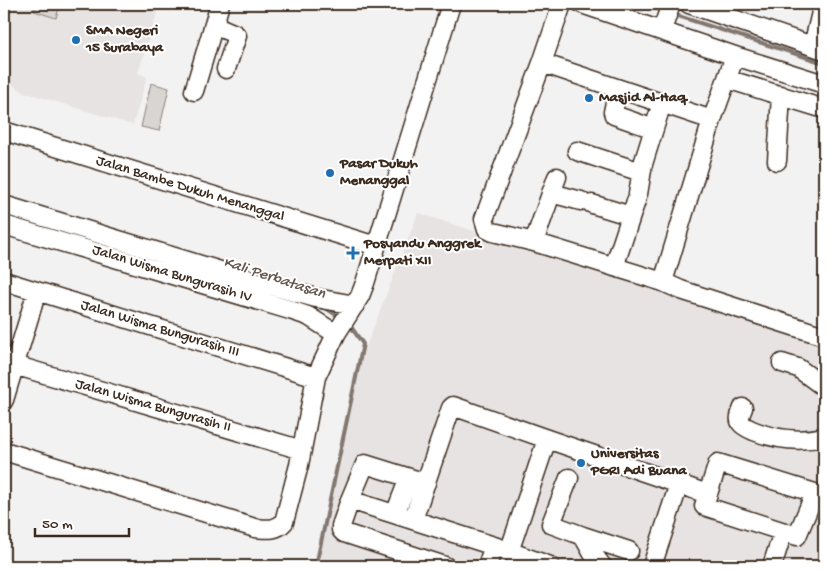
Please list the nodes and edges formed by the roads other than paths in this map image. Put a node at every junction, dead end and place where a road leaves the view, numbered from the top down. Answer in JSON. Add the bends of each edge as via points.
{"nodes":[{"id":1,"x":220,"y":4,"type":"edge"},
{"id":2,"x":451,"y":4,"type":"edge"},
{"id":3,"x":562,"y":4,"type":"edge"},
{"id":4,"x":582,"y":4,"type":"edge"},
{"id":5,"x":689,"y":4,"type":"edge"},
{"id":6,"x":823,"y":4,"type":"edge"},
{"id":7,"x":667,"y":16,"type":"edge"},
{"id":8,"x":214,"y":25,"type":"junction"},
{"id":9,"x":819,"y":48,"type":"edge"},
{"id":10,"x":735,"y":56,"type":"junction"},
{"id":11,"x":542,"y":63,"type":"junction"},
{"id":12,"x":226,"y":69,"type":"dead end"},
{"id":13,"x":726,"y":79,"type":"junction"},
{"id":14,"x":824,"y":84,"type":"edge"},
{"id":15,"x":618,"y":89,"type":"junction"},
{"id":16,"x":194,"y":91,"type":"dead end"},
{"id":17,"x":781,"y":95,"type":"junction"},
{"id":18,"x":662,"y":103,"type":"junction"},
{"id":19,"x":824,"y":109,"type":"edge"},
{"id":20,"x":712,"y":120,"type":"junction"},
{"id":21,"x":654,"y":129,"type":"junction"},
{"id":22,"x":4,"y":131,"type":"edge"},
{"id":23,"x":577,"y":151,"type":"dead end"},
{"id":24,"x":777,"y":161,"type":"dead end"},
{"id":25,"x":641,"y":172,"type":"junction"},
{"id":26,"x":635,"y":204,"type":"junction"},
{"id":27,"x":4,"y":205,"type":"edge"},
{"id":28,"x":4,"y":225,"type":"edge"},
{"id":29,"x":534,"y":242,"type":"junction"},
{"id":30,"x":376,"y":246,"type":"junction"},
{"id":31,"x":614,"y":267,"type":"junction"},
{"id":32,"x":4,"y":281,"type":"edge"},
{"id":33,"x":663,"y":282,"type":"junction"},
{"id":34,"x":37,"y":291,"type":"junction"},
{"id":35,"x":354,"y":306,"type":"junction"},
{"id":36,"x":338,"y":330,"type":"junction"},
{"id":37,"x":824,"y":336,"type":"edge"},
{"id":38,"x":782,"y":363,"type":"dead end"},
{"id":39,"x":9,"y":364,"type":"edge"},
{"id":40,"x":316,"y":377,"type":"junction"},
{"id":41,"x":824,"y":387,"type":"edge"},
{"id":42,"x":4,"y":400,"type":"edge"},
{"id":43,"x":742,"y":408,"type":"dead end"},
{"id":44,"x":824,"y":437,"type":"edge"},
{"id":45,"x":548,"y":439,"type":"junction"},
{"id":46,"x":302,"y":450,"type":"junction"},
{"id":47,"x":4,"y":451,"type":"edge"},
{"id":48,"x":409,"y":478,"type":"junction"},
{"id":49,"x":569,"y":478,"type":"dead end"},
{"id":50,"x":426,"y":483,"type":"junction"},
{"id":51,"x":679,"y":484,"type":"junction"},
{"id":52,"x":707,"y":494,"type":"junction"},
{"id":53,"x":819,"y":495,"type":"edge"},
{"id":54,"x":350,"y":500,"type":"junction"},
{"id":55,"x":395,"y":514,"type":"junction"},
{"id":56,"x":414,"y":520,"type":"junction"},
{"id":57,"x":784,"y":532,"type":"junction"},
{"id":58,"x":583,"y":536,"type":"junction"},
{"id":59,"x":501,"y":549,"type":"junction"},
{"id":60,"x":629,"y":551,"type":"dead end"},
{"id":61,"x":445,"y":566,"type":"edge"},
{"id":62,"x":487,"y":566,"type":"edge"},
{"id":63,"x":550,"y":566,"type":"edge"},
{"id":64,"x":602,"y":566,"type":"edge"},
{"id":65,"x":652,"y":566,"type":"edge"},
{"id":66,"x":772,"y":566,"type":"edge"}],
"edges":[{"from":1,"to":8,"type":"street"},
{"from":2,"to":30,"type":"street"},
{"from":3,"to":11,"type":"street"},
{"from":4,"to":7,"type":"street"},
{"from":5,"to":9,"type":"street"},
{"from":6,"to":9,"type":"street"},
{"from":7,"to":10,"type":"street"},
{"from":8,"to":12,"type":"street","via":[[237,36]]},
{"from":8,"to":16,"type":"street"},
{"from":10,"to":13,"type":"street"},
{"from":10,"to":14,"type":"street"},
{"from":11,"to":15,"type":"street"},
{"from":11,"to":29,"type":"street","via":[[484,219],[487,229],[493,232]]},
{"from":13,"to":17,"type":"street"},
{"from":13,"to":20,"type":"street"},
{"from":15,"to":18,"type":"street"},
{"from":15,"to":21,"type":"street","via":[[614,115]]},
{"from":17,"to":19,"type":"street"},
{"from":17,"to":24,"type":"street"},
{"from":18,"to":20,"type":"street"},
{"from":18,"to":21,"type":"street"},
{"from":20,"to":33,"type":"street"},
{"from":21,"to":25,"type":"street"},
{"from":22,"to":30,"type":"street","name":"Jalan Bambe Dukuh Menanggal"},
{"from":23,"to":25,"type":"street"},
{"from":25,"to":26,"type":"street"},
{"from":26,"to":29,"type":"street","via":[[587,202],[554,185]]},
{"from":26,"to":31,"type":"street"},
{"from":27,"to":35,"type":"street","via":[[237,276]]},
{"from":28,"to":36,"type":"street","name":"Jalan Wisma Bungurasih IV","via":[[290,310]]},
{"from":29,"to":31,"type":"street"},
{"from":30,"to":35,"type":"street"},
{"from":31,"to":33,"type":"street"},
{"from":32,"to":34,"type":"street","name":"Jalan Wisma Bungurasih III"},
{"from":33,"to":37,"type":"street"},
{"from":34,"to":39,"type":"street"},
{"from":34,"to":40,"type":"street","name":"Jalan Wisma Bungurasih III"},
{"from":35,"to":36,"type":"street"},
{"from":36,"to":40,"type":"street"},
{"from":38,"to":41,"type":"street","via":[[798,368]]},
{"from":39,"to":42,"type":"street"},
{"from":39,"to":46,"type":"street","name":"Jalan Wisma Bungurasih II"},
{"from":40,"to":46,"type":"street"},
{"from":43,"to":44,"type":"street","via":[[741,424],[760,433],[790,440]]},
{"from":45,"to":50,"type":"street","via":[[453,406]]},
{"from":45,"to":51,"type":"street"},
{"from":45,"to":59,"type":"street"},
{"from":46,"to":47,"type":"street","via":[[284,522],[270,530]]},
{"from":48,"to":50,"type":"street"},
{"from":48,"to":54,"type":"street","via":[[365,464]]},
{"from":48,"to":55,"type":"street"},
{"from":49,"to":58,"type":"street","via":[[551,524]]},
{"from":50,"to":56,"type":"street"},
{"from":51,"to":52,"type":"street"},
{"from":51,"to":65,"type":"street"},
{"from":52,"to":53,"type":"street","via":[[718,464]]},
{"from":52,"to":57,"type":"street","via":[[706,507]]},
{"from":53,"to":57,"type":"street","via":[[798,535]]},
{"from":54,"to":55,"type":"street"},
{"from":54,"to":61,"type":"street","via":[[341,526],[344,533]]},
{"from":55,"to":56,"type":"street"},
{"from":56,"to":59,"type":"street"},
{"from":57,"to":66,"type":"street"},
{"from":58,"to":60,"type":"street"},
{"from":58,"to":64,"type":"street"},
{"from":59,"to":62,"type":"street"},
{"from":59,"to":63,"type":"street"}]}
